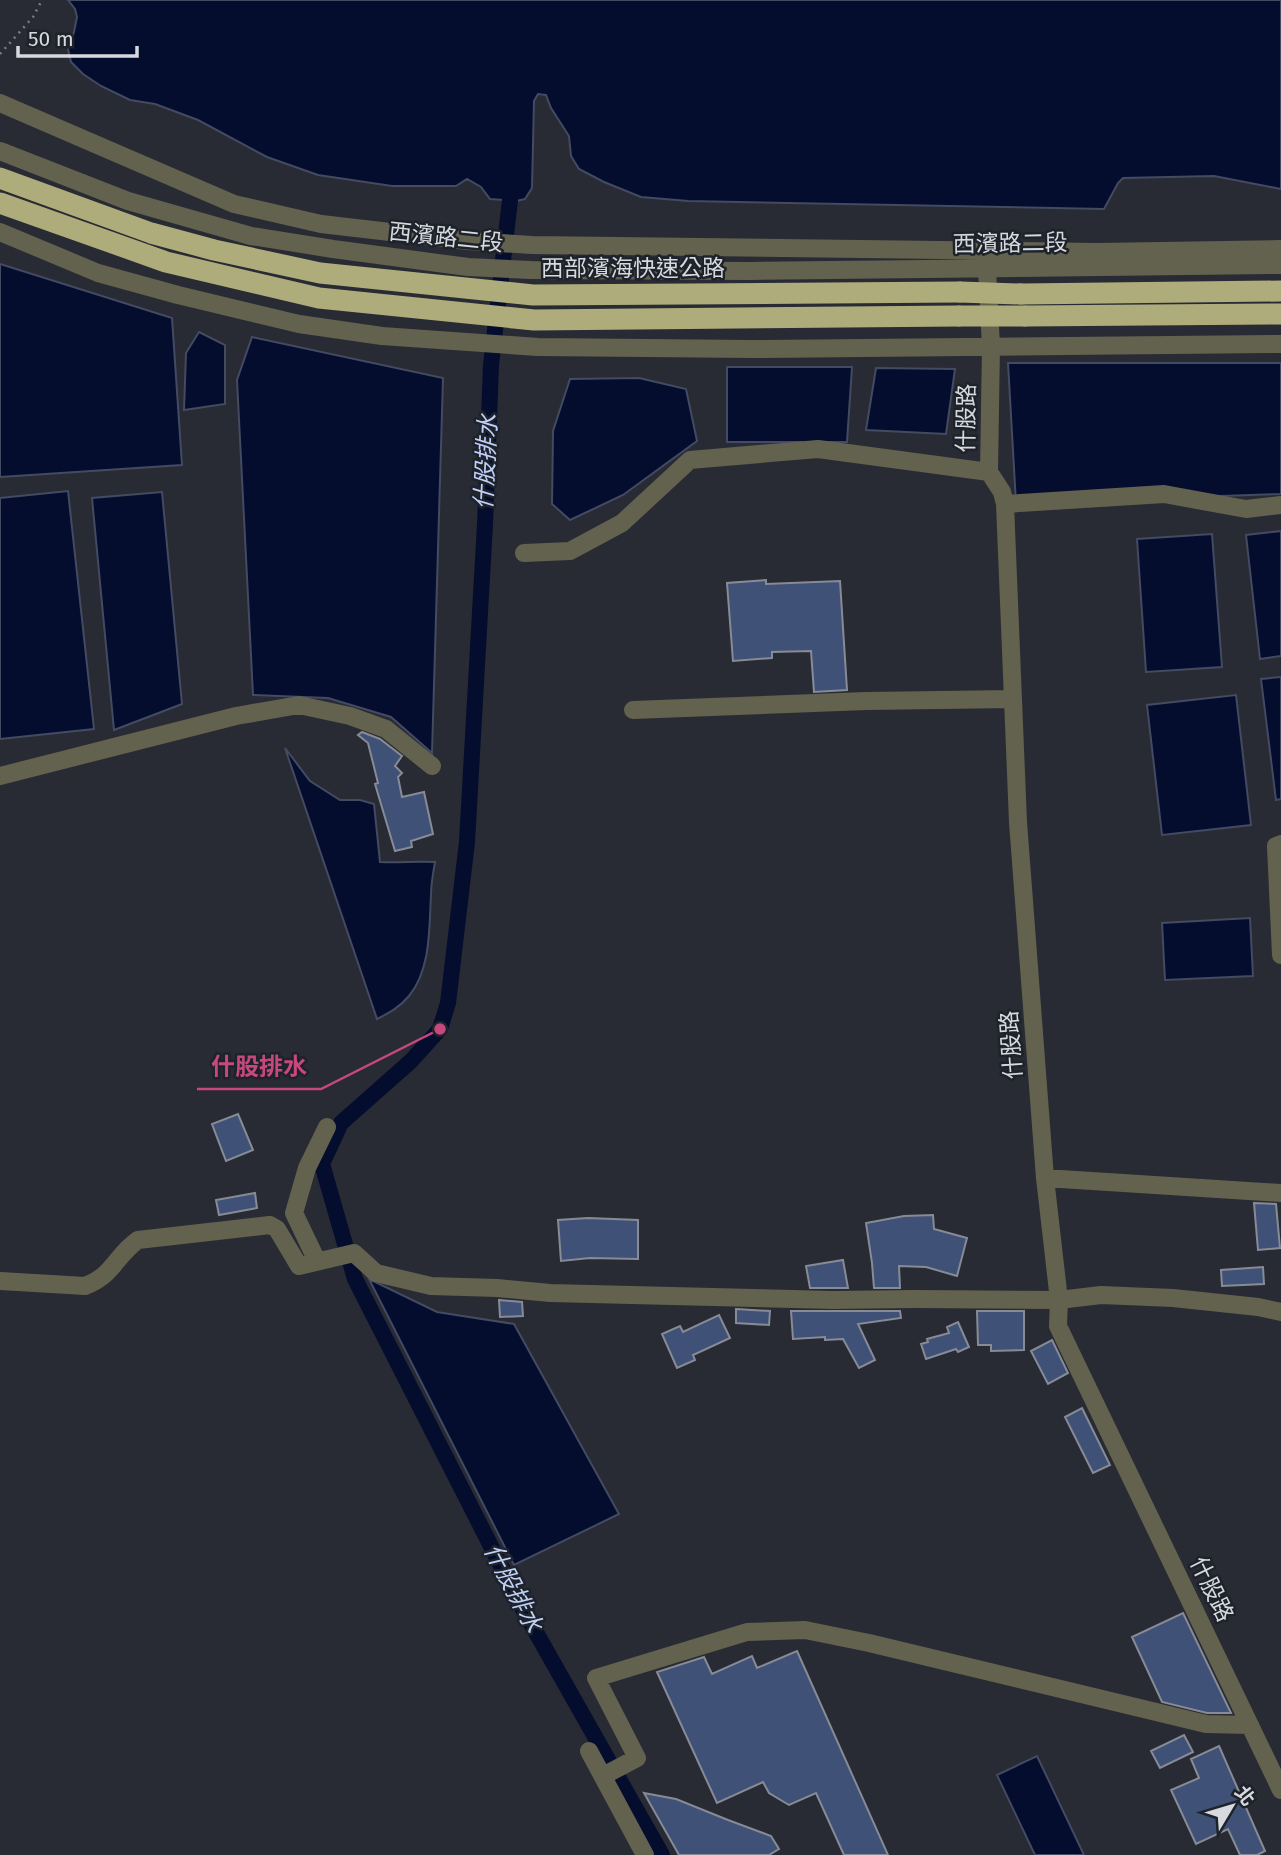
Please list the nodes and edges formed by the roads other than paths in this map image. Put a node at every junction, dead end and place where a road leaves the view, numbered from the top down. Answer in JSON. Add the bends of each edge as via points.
{"nodes":[{"id":1,"x":0,"y":103,"type":"edge"},
{"id":2,"x":0,"y":151,"type":"edge"},
{"id":3,"x":0,"y":178,"type":"edge"},
{"id":4,"x":0,"y":203,"type":"edge"},
{"id":5,"x":0,"y":232,"type":"edge"},
{"id":6,"x":1281,"y":249,"type":"edge"},
{"id":7,"x":986,"y":259,"type":"junction"},
{"id":8,"x":1281,"y":265,"type":"edge"},
{"id":9,"x":1281,"y":291,"type":"edge"},
{"id":10,"x":1281,"y":314,"type":"edge"},
{"id":11,"x":1281,"y":344,"type":"edge"},
{"id":12,"x":991,"y":346,"type":"junction"},
{"id":13,"x":989,"y":472,"type":"junction"},
{"id":14,"x":1005,"y":504,"type":"junction"},
{"id":15,"x":1281,"y":505,"type":"edge"},
{"id":16,"x":524,"y":553,"type":"dead end"},
{"id":17,"x":1013,"y":699,"type":"junction"},
{"id":18,"x":633,"y":710,"type":"dead end"},
{"id":19,"x":432,"y":766,"type":"dead end"},
{"id":20,"x":0,"y":776,"type":"edge"},
{"id":21,"x":1281,"y":844,"type":"edge"},
{"id":22,"x":1281,"y":955,"type":"edge"},
{"id":23,"x":327,"y":1127,"type":"dead end"},
{"id":24,"x":1045,"y":1178,"type":"junction"},
{"id":25,"x":1281,"y":1193,"type":"edge"},
{"id":26,"x":321,"y":1260,"type":"junction"},
{"id":27,"x":0,"y":1282,"type":"edge"},
{"id":28,"x":1059,"y":1300,"type":"junction"},
{"id":29,"x":1281,"y":1312,"type":"edge"},
{"id":30,"x":1250,"y":1725,"type":"junction"},
{"id":31,"x":589,"y":1751,"type":"dead end"},
{"id":32,"x":603,"y":1776,"type":"junction"},
{"id":33,"x":1281,"y":1790,"type":"edge"},
{"id":34,"x":645,"y":1855,"type":"edge"}],
"edges":[{"from":1,"to":7,"type":"street","via":[[234,204],[321,224],[532,245]]},
{"from":2,"to":7,"type":"street","name":"西濱路二段","via":[[128,201],[251,236],[468,267],[750,271]]},
{"from":3,"to":9,"type":"highway","name":"西部濱海快速公路","bridge":true,"via":[[151,233],[214,250],[320,273],[533,295]]},
{"from":4,"to":10,"type":"highway","bridge":true,"via":[[166,262],[319,298],[534,320]]},
{"from":5,"to":12,"type":"street","via":[[99,273],[178,295],[299,324],[382,335],[538,347]]},
{"from":6,"to":7,"type":"street"},
{"from":7,"to":8,"type":"street","name":"西濱路二段"},
{"from":7,"to":12,"type":"street","name":"什股路"},
{"from":11,"to":12,"type":"street"},
{"from":12,"to":13,"type":"street","name":"什股路"},
{"from":13,"to":14,"type":"street","name":"什股路"},
{"from":13,"to":16,"type":"street","via":[[818,449],[690,460],[622,523],[570,551]]},
{"from":14,"to":15,"type":"street","via":[[1164,494],[1245,509]]},
{"from":14,"to":17,"type":"street","name":"什股路"},
{"from":17,"to":18,"type":"street"},
{"from":17,"to":24,"type":"street","name":"什股路"},
{"from":19,"to":20,"type":"street","via":[[386,729],[299,705],[236,716]]},
{"from":21,"to":22,"type":"street","via":[[1276,846]]},
{"from":23,"to":26,"type":"street","via":[[307,1168],[294,1213]]},
{"from":24,"to":25,"type":"street"},
{"from":24,"to":28,"type":"street","name":"什股路"},
{"from":26,"to":27,"type":"street","via":[[299,1266],[270,1225],[138,1240],[107,1273],[85,1286]]},
{"from":26,"to":28,"type":"street","via":[[354,1252],[376,1273],[430,1286],[550,1293]]},
{"from":28,"to":29,"type":"street","via":[[1173,1298]]},
{"from":28,"to":30,"type":"street","name":"什股路","via":[[1058,1326]]},
{"from":30,"to":32,"type":"street","via":[[1206,1724],[805,1630],[747,1632],[596,1678],[637,1758]]},
{"from":30,"to":33,"type":"street","name":"什股路"},
{"from":31,"to":32,"type":"street"},
{"from":32,"to":34,"type":"street"}]}
